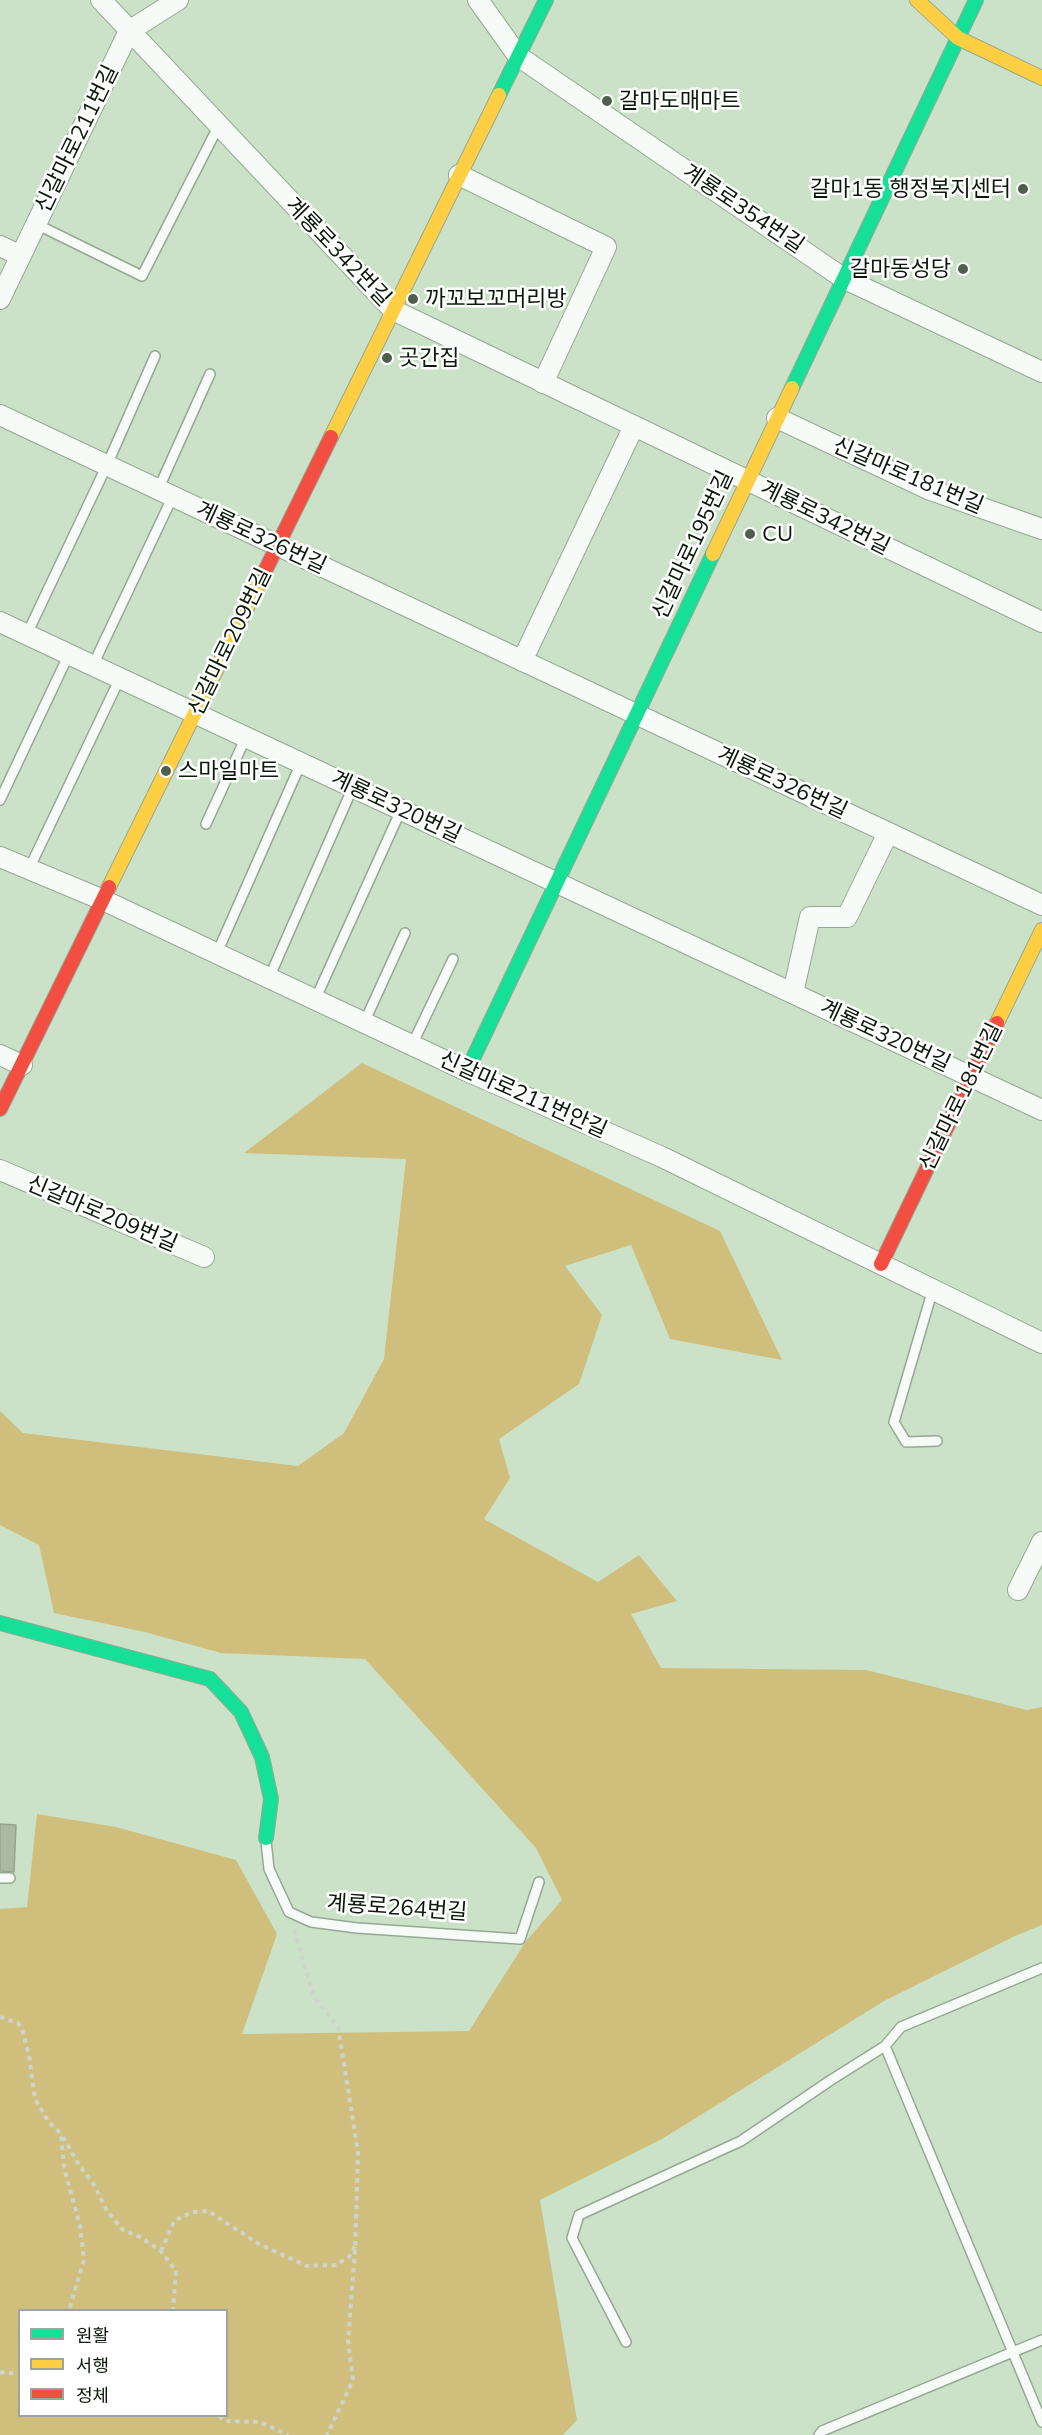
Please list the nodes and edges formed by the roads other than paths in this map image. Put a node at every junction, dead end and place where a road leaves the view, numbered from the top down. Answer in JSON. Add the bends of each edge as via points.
{"nodes":[{"id":1,"x":100,"y":0,"type":"edge"},
{"id":2,"x":178,"y":0,"type":"edge"},
{"id":3,"x":478,"y":0,"type":"edge"},
{"id":4,"x":546,"y":0,"type":"edge"},
{"id":5,"x":917,"y":0,"type":"edge"},
{"id":6,"x":976,"y":0,"type":"edge"},
{"id":7,"x":129,"y":31,"type":"junction"},
{"id":8,"x":957,"y":38,"type":"junction"},
{"id":9,"x":518,"y":56,"type":"junction"},
{"id":10,"x":1042,"y":78,"type":"edge"},
{"id":11,"x":219,"y":125,"type":"junction"},
{"id":12,"x":459,"y":175,"type":"junction"},
{"id":13,"x":36,"y":225,"type":"junction"},
{"id":14,"x":0,"y":246,"type":"edge"},
{"id":15,"x":21,"y":256,"type":"junction"},
{"id":16,"x":843,"y":278,"type":"junction"},
{"id":17,"x":0,"y":299,"type":"edge"},
{"id":18,"x":393,"y":310,"type":"junction"},
{"id":19,"x":155,"y":356,"type":"dead end"},
{"id":20,"x":1042,"y":372,"type":"edge"},
{"id":21,"x":210,"y":374,"type":"dead end"},
{"id":22,"x":543,"y":383,"type":"junction"},
{"id":23,"x":0,"y":415,"type":"edge"},
{"id":24,"x":777,"y":418,"type":"junction"},
{"id":25,"x":634,"y":426,"type":"junction"},
{"id":26,"x":107,"y":465,"type":"junction"},
{"id":27,"x":747,"y":481,"type":"junction"},
{"id":28,"x":166,"y":493,"type":"junction"},
{"id":29,"x":1042,"y":529,"type":"edge"},
{"id":30,"x":277,"y":545,"type":"junction"},
{"id":31,"x":0,"y":622,"type":"edge"},
{"id":32,"x":1042,"y":622,"type":"edge"},
{"id":33,"x":27,"y":634,"type":"junction"},
{"id":34,"x":69,"y":654,"type":"junction"},
{"id":35,"x":522,"y":661,"type":"junction"},
{"id":36,"x":93,"y":665,"type":"junction"},
{"id":37,"x":120,"y":678,"type":"junction"},
{"id":38,"x":195,"y":713,"type":"junction"},
{"id":39,"x":636,"y":714,"type":"junction"},
{"id":40,"x":246,"y":737,"type":"junction"},
{"id":41,"x":301,"y":763,"type":"junction"},
{"id":42,"x":353,"y":787,"type":"junction"},
{"id":43,"x":0,"y":800,"type":"edge"},
{"id":44,"x":401,"y":810,"type":"junction"},
{"id":45,"x":206,"y":824,"type":"dead end"},
{"id":46,"x":888,"y":832,"type":"junction"},
{"id":47,"x":0,"y":857,"type":"edge"},
{"id":48,"x":29,"y":869,"type":"junction"},
{"id":49,"x":556,"y":882,"type":"junction"},
{"id":50,"x":103,"y":900,"type":"junction"},
{"id":51,"x":1042,"y":905,"type":"edge"},
{"id":52,"x":1042,"y":930,"type":"edge"},
{"id":53,"x":405,"y":933,"type":"dead end"},
{"id":54,"x":217,"y":953,"type":"junction"},
{"id":55,"x":453,"y":959,"type":"dead end"},
{"id":56,"x":269,"y":978,"type":"junction"},
{"id":57,"x":793,"y":993,"type":"junction"},
{"id":58,"x":315,"y":999,"type":"junction"},
{"id":59,"x":364,"y":1023,"type":"junction"},
{"id":60,"x":412,"y":1045,"type":"junction"},
{"id":61,"x":0,"y":1055,"type":"edge"},
{"id":62,"x":22,"y":1065,"type":"junction"},
{"id":63,"x":467,"y":1071,"type":"junction"},
{"id":64,"x":971,"y":1077,"type":"junction"},
{"id":65,"x":0,"y":1109,"type":"edge"},
{"id":66,"x":1042,"y":1110,"type":"edge"},
{"id":67,"x":0,"y":1170,"type":"edge"},
{"id":68,"x":204,"y":1257,"type":"dead end"},
{"id":69,"x":881,"y":1264,"type":"junction"},
{"id":70,"x":933,"y":1289,"type":"junction"},
{"id":71,"x":1042,"y":1343,"type":"edge"},
{"id":72,"x":936,"y":1441,"type":"dead end"},
{"id":73,"x":1042,"y":1542,"type":"edge"},
{"id":74,"x":1018,"y":1590,"type":"dead end"},
{"id":75,"x":0,"y":1623,"type":"edge"},
{"id":76,"x":266,"y":1838,"type":"joint"},
{"id":77,"x":0,"y":1878,"type":"edge"},
{"id":78,"x":10,"y":1878,"type":"dead end"},
{"id":79,"x":539,"y":1882,"type":"dead end"},
{"id":80,"x":1042,"y":1968,"type":"edge"},
{"id":81,"x":885,"y":2046,"type":"junction"},
{"id":82,"x":1042,"y":2340,"type":"edge"},
{"id":83,"x":626,"y":2342,"type":"dead end"},
{"id":84,"x":1014,"y":2352,"type":"junction"},
{"id":85,"x":1042,"y":2422,"type":"edge"},
{"id":86,"x":819,"y":2435,"type":"edge"}],
"edges":[{"from":1,"to":7,"type":"street","name":"계룡로342번길"},
{"from":2,"to":7,"type":"street"},
{"from":3,"to":9,"type":"street","name":"계룡로354번길"},
{"from":4,"to":9,"type":"street","name":"신갈마로209번길"},
{"from":5,"to":8,"type":"street"},
{"from":6,"to":8,"type":"street","name":"신갈마로195번길"},
{"from":7,"to":11,"type":"street","name":"계룡로342번길"},
{"from":7,"to":13,"type":"street","name":"신갈마로211번길"},
{"from":8,"to":10,"type":"street"},
{"from":8,"to":16,"type":"street","name":"신갈마로195번길"},
{"from":9,"to":12,"type":"street","name":"신갈마로209번길"},
{"from":9,"to":16,"type":"street","name":"계룡로354번길"},
{"from":11,"to":13,"type":"lane","via":[[142,276]]},
{"from":11,"to":18,"type":"street","name":"계룡로342번길"},
{"from":12,"to":18,"type":"street","name":"신갈마로209번길"},
{"from":12,"to":22,"type":"street","via":[[606,247]]},
{"from":13,"to":15,"type":"street","name":"신갈마로211번길"},
{"from":14,"to":15,"type":"street"},
{"from":15,"to":17,"type":"street","name":"신갈마로211번길"},
{"from":16,"to":20,"type":"street","name":"계룡로354번길"},
{"from":16,"to":24,"type":"street","name":"신갈마로195번길"},
{"from":18,"to":22,"type":"street","name":"계룡로342번길"},
{"from":18,"to":30,"type":"street","name":"신갈마로209번길"},
{"from":19,"to":26,"type":"lane"},
{"from":21,"to":28,"type":"lane"},
{"from":22,"to":25,"type":"street","name":"계룡로342번길"},
{"from":23,"to":26,"type":"street","name":"계룡로326번길"},
{"from":24,"to":27,"type":"street","name":"신갈마로195번길"},
{"from":24,"to":29,"type":"street","name":"신갈마로181번길","via":[[927,489]]},
{"from":25,"to":27,"type":"street","name":"계룡로342번길"},
{"from":25,"to":35,"type":"street"},
{"from":26,"to":28,"type":"street","name":"계룡로326번길"},
{"from":26,"to":33,"type":"lane"},
{"from":27,"to":32,"type":"street","name":"계룡로342번길"},
{"from":27,"to":39,"type":"street","name":"신갈마로195번길"},
{"from":28,"to":30,"type":"street","name":"계룡로326번길"},
{"from":28,"to":36,"type":"lane"},
{"from":30,"to":35,"type":"street","name":"계룡로326번길"},
{"from":30,"to":38,"type":"street","name":"신갈마로209번길"},
{"from":31,"to":33,"type":"street","name":"계룡로320번길"},
{"from":33,"to":34,"type":"street","name":"계룡로320번길"},
{"from":34,"to":36,"type":"street","name":"계룡로320번길"},
{"from":34,"to":43,"type":"lane"},
{"from":35,"to":39,"type":"street","name":"계룡로326번길"},
{"from":36,"to":37,"type":"street","name":"계룡로320번길"},
{"from":37,"to":38,"type":"street","name":"계룡로320번길"},
{"from":37,"to":48,"type":"lane"},
{"from":38,"to":40,"type":"street","name":"계룡로320번길"},
{"from":38,"to":50,"type":"street","name":"신갈마로209번길"},
{"from":39,"to":46,"type":"street","name":"계룡로326번길"},
{"from":39,"to":49,"type":"street","name":"신갈마로195번길"},
{"from":40,"to":41,"type":"street","name":"계룡로320번길"},
{"from":40,"to":45,"type":"lane"},
{"from":41,"to":42,"type":"street","name":"계룡로320번길"},
{"from":41,"to":54,"type":"lane"},
{"from":42,"to":44,"type":"street","name":"계룡로320번길"},
{"from":42,"to":56,"type":"lane"},
{"from":44,"to":49,"type":"street","name":"계룡로320번길"},
{"from":44,"to":58,"type":"lane"},
{"from":46,"to":51,"type":"street","name":"계룡로326번길"},
{"from":46,"to":57,"type":"street","name":"계룡로320번길","via":[[847,917],[810,918]]},
{"from":47,"to":48,"type":"street","name":"신갈마로211번안길"},
{"from":48,"to":50,"type":"street","name":"신갈마로211번안길"},
{"from":49,"to":57,"type":"street","name":"계룡로320번길"},
{"from":49,"to":63,"type":"street","name":"신갈마로195번길"},
{"from":50,"to":54,"type":"street","name":"신갈마로211번안길"},
{"from":50,"to":62,"type":"street","name":"신갈마로209번길"},
{"from":52,"to":64,"type":"street","name":"신갈마로181번길"},
{"from":53,"to":59,"type":"lane"},
{"from":54,"to":56,"type":"street","name":"신갈마로211번안길"},
{"from":55,"to":60,"type":"lane"},
{"from":56,"to":58,"type":"street","name":"신갈마로211번안길"},
{"from":57,"to":64,"type":"street","name":"계룡로320번길"},
{"from":58,"to":59,"type":"street","name":"신갈마로211번안길"},
{"from":59,"to":60,"type":"street","name":"신갈마로211번안길"},
{"from":60,"to":63,"type":"street","name":"신갈마로211번안길"},
{"from":61,"to":62,"type":"street"},
{"from":62,"to":65,"type":"street","name":"신갈마로209번길"},
{"from":63,"to":69,"type":"street","name":"신갈마로211번안길","via":[[662,1157]]},
{"from":64,"to":66,"type":"street","name":"계룡로320번길"},
{"from":64,"to":69,"type":"street","name":"신갈마로181번길"},
{"from":67,"to":68,"type":"street","name":"신갈마로209번길"},
{"from":69,"to":70,"type":"street","name":"신갈마로211번안길"},
{"from":70,"to":71,"type":"street","name":"신갈마로211번안길"},
{"from":70,"to":72,"type":"lane","via":[[894,1422],[906,1442]]},
{"from":73,"to":74,"type":"street"},
{"from":75,"to":76,"type":"street","via":[[210,1679],[241,1712],[262,1757],[271,1799]]},
{"from":76,"to":79,"type":"lane","name":"계룡로264번길","via":[[269,1869],[289,1912],[322,1924],[520,1939]]},
{"from":77,"to":78,"type":"lane"},
{"from":80,"to":81,"type":"lane","via":[[902,2027]]},
{"from":81,"to":83,"type":"lane","via":[[741,2141],[579,2215],[572,2238]]},
{"from":81,"to":84,"type":"lane"},
{"from":82,"to":84,"type":"lane"},
{"from":84,"to":85,"type":"lane"},
{"from":84,"to":86,"type":"lane"}]}
